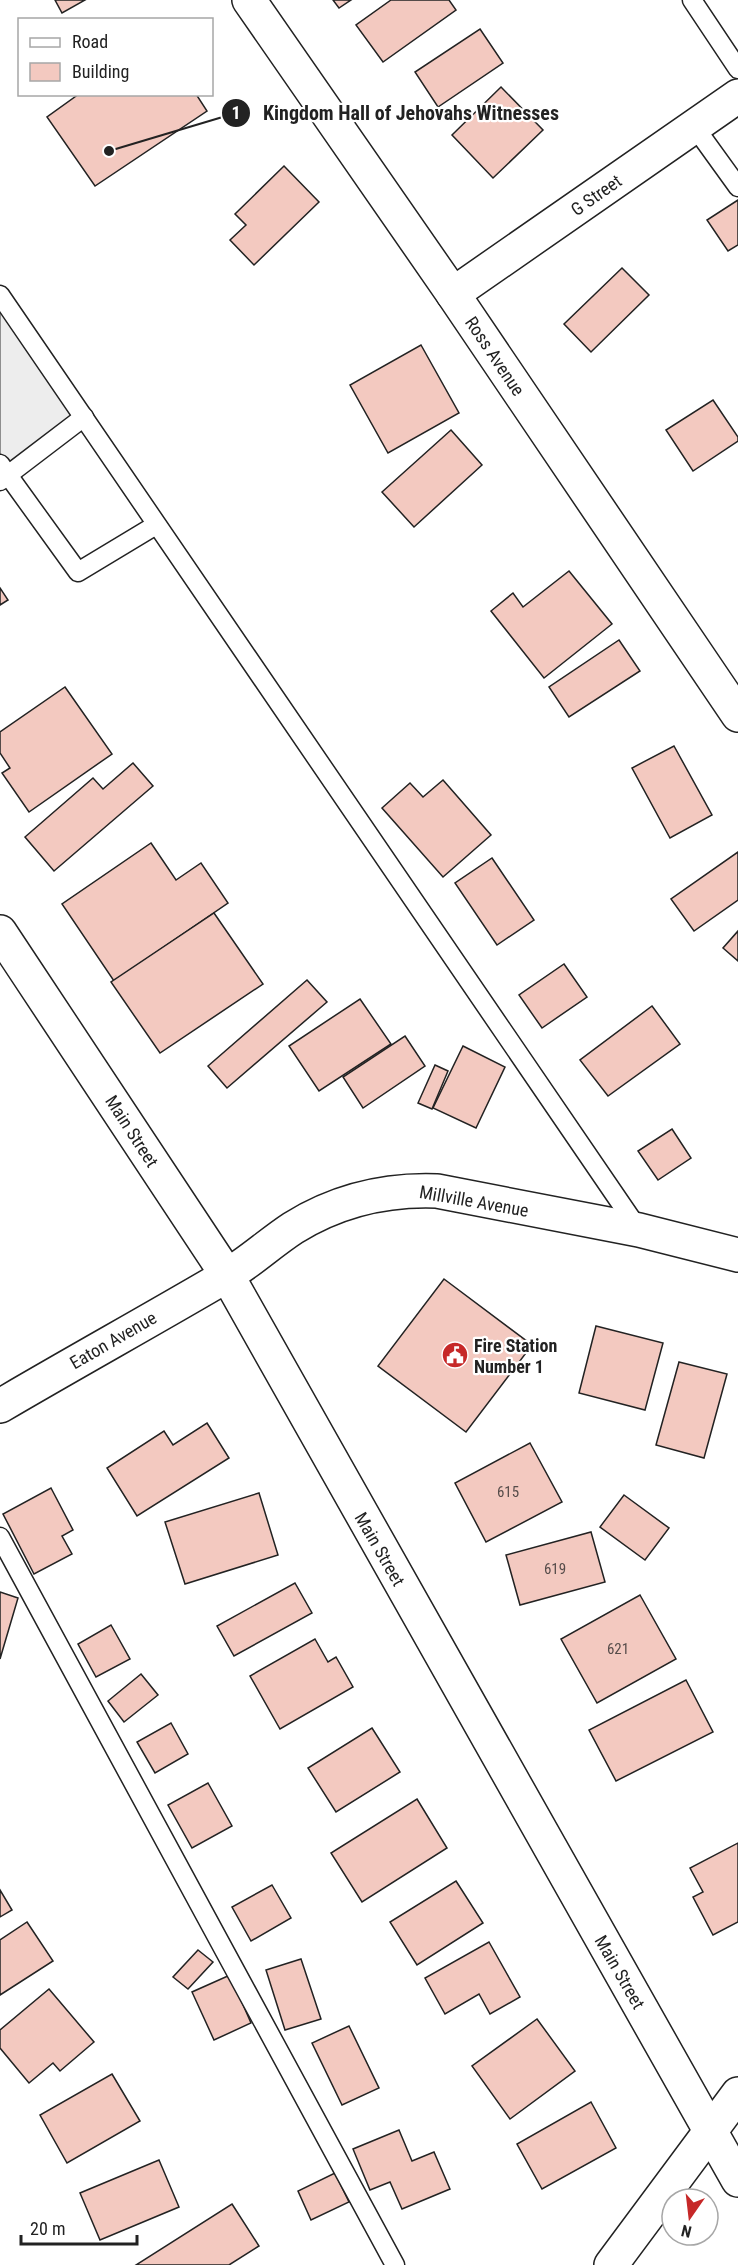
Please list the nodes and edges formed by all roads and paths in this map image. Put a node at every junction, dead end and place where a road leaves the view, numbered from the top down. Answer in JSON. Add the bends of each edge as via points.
{"nodes":[{"id":1,"x":249,"y":0,"type":"edge"},
{"id":2,"x":692,"y":0,"type":"edge"},
{"id":3,"x":738,"y":69,"type":"edge"},
{"id":4,"x":738,"y":96,"type":"edge"},
{"id":5,"x":694,"y":126,"type":"junction"},
{"id":6,"x":738,"y":187,"type":"edge"},
{"id":7,"x":453,"y":294,"type":"junction"},
{"id":8,"x":0,"y":295,"type":"edge"},
{"id":9,"x":84,"y":417,"type":"junction"},
{"id":10,"x":3,"y":473,"type":"edge"},
{"id":11,"x":156,"y":525,"type":"junction"},
{"id":12,"x":738,"y":715,"type":"edge"},
{"id":13,"x":0,"y":932,"type":"edge"},
{"id":14,"x":639,"y":1230,"type":"junction"},
{"id":15,"x":738,"y":1255,"type":"edge"},
{"id":16,"x":227,"y":1275,"type":"junction"},
{"id":17,"x":0,"y":1406,"type":"edge"},
{"id":18,"x":0,"y":1537,"type":"edge"},
{"id":19,"x":738,"y":2094,"type":"edge"},
{"id":20,"x":711,"y":2130,"type":"junction"},
{"id":21,"x":738,"y":2180,"type":"edge"},
{"id":22,"x":395,"y":2265,"type":"edge"},
{"id":23,"x":611,"y":2265,"type":"edge"}],
"edges":[{"from":1,"to":7,"type":"main road","name":"Ross Avenue"},
{"from":2,"to":3,"type":"lane"},
{"from":4,"to":5,"type":"main road","name":"G Street"},
{"from":5,"to":6,"type":"lane"},
{"from":5,"to":7,"type":"main road","name":"G Street"},
{"from":7,"to":12,"type":"main road","name":"Ross Avenue"},
{"from":8,"to":9,"type":"lane"},
{"from":9,"to":10,"type":"lane"},
{"from":9,"to":11,"type":"lane"},
{"from":10,"to":11,"type":"lane","via":[[78,572]]},
{"from":11,"to":14,"type":"lane"},
{"from":13,"to":16,"type":"main road","name":"Main Street"},
{"from":14,"to":15,"type":"main road","name":"Millville Avenue"},
{"from":14,"to":16,"type":"main road","name":"Millville Avenue","via":[[437,1191],[405,1190],[367,1195],[332,1209],[295,1227]]},
{"from":16,"to":17,"type":"main road","name":"Eaton Avenue"},
{"from":16,"to":20,"type":"main road","name":"Main Street"},
{"from":18,"to":22,"type":"lane"},
{"from":19,"to":20,"type":"main road"},
{"from":20,"to":21,"type":"main road","name":"Main Street"},
{"from":20,"to":23,"type":"main road"}]}
